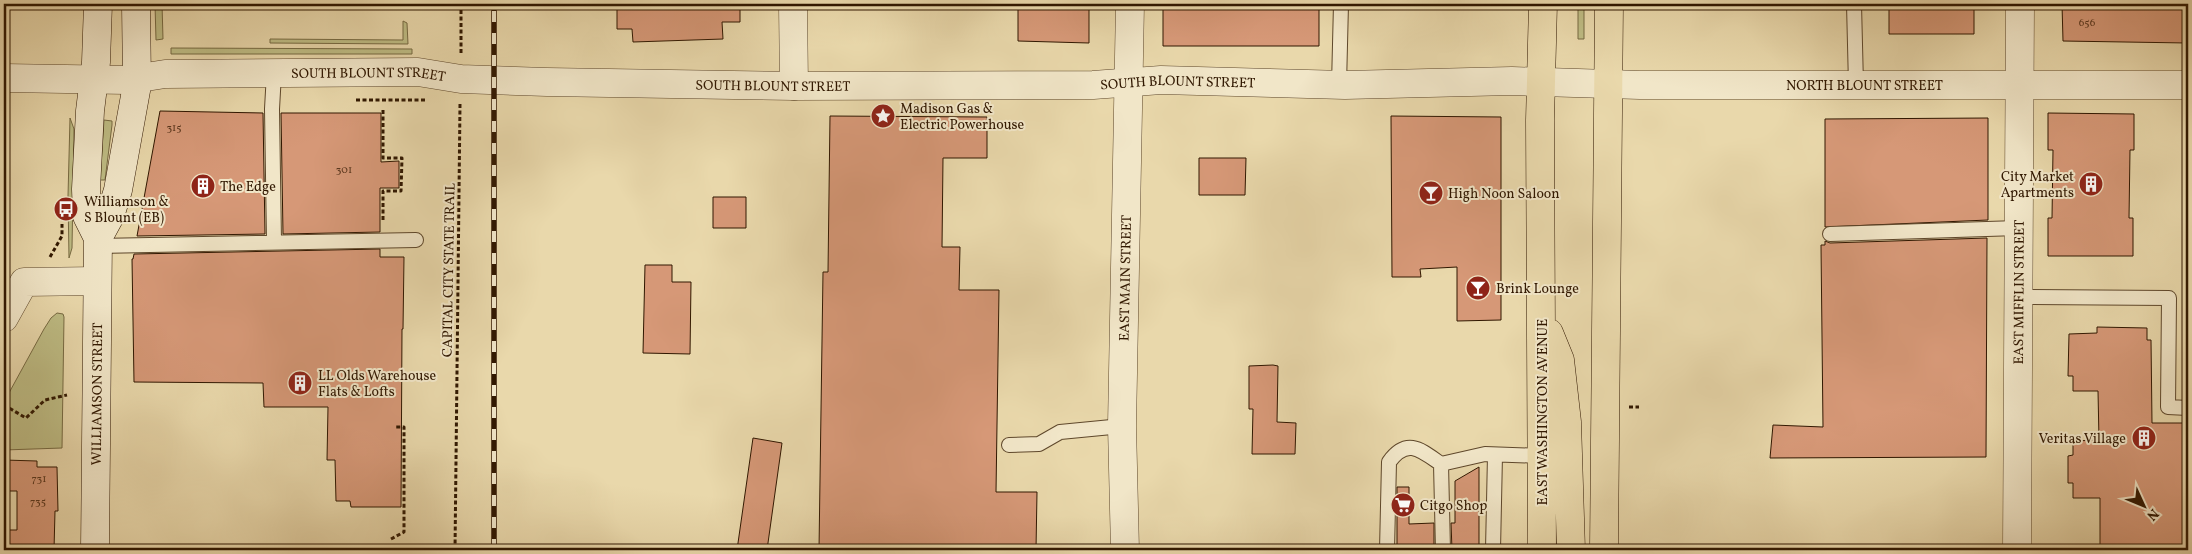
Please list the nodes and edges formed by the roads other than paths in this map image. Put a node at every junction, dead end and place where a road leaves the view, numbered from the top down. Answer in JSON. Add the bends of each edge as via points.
{"nodes":[{"id":1,"x":98,"y":4,"type":"edge"},
{"id":2,"x":136,"y":4,"type":"edge"},
{"id":3,"x":793,"y":4,"type":"edge"},
{"id":4,"x":1130,"y":4,"type":"edge"},
{"id":5,"x":1341,"y":4,"type":"edge"},
{"id":6,"x":1543,"y":4,"type":"edge"},
{"id":7,"x":1609,"y":4,"type":"edge"},
{"id":8,"x":1854,"y":4,"type":"edge"},
{"id":9,"x":2020,"y":4,"type":"edge"},
{"id":10,"x":274,"y":73,"type":"junction"},
{"id":11,"x":4,"y":78,"type":"edge"},
{"id":12,"x":137,"y":78,"type":"junction"},
{"id":13,"x":95,"y":80,"type":"junction"},
{"id":14,"x":1542,"y":82,"type":"junction"},
{"id":15,"x":1130,"y":83,"type":"junction"},
{"id":16,"x":1610,"y":84,"type":"junction"},
{"id":17,"x":1856,"y":84,"type":"junction"},
{"id":18,"x":1339,"y":85,"type":"junction"},
{"id":19,"x":2019,"y":85,"type":"junction"},
{"id":20,"x":2188,"y":85,"type":"edge"},
{"id":21,"x":794,"y":86,"type":"junction"},
{"id":22,"x":2018,"y":228,"type":"junction"},
{"id":23,"x":1830,"y":234,"type":"dead end"},
{"id":24,"x":416,"y":240,"type":"dead end"},
{"id":25,"x":98,"y":242,"type":"junction"},
{"id":26,"x":274,"y":242,"type":"junction"},
{"id":27,"x":97,"y":281,"type":"junction"},
{"id":28,"x":2018,"y":297,"type":"junction"},
{"id":29,"x":1541,"y":316,"type":"junction"},
{"id":30,"x":4,"y":318,"type":"edge"},
{"id":31,"x":2188,"y":408,"type":"edge"},
{"id":32,"x":1122,"y":426,"type":"junction"},
{"id":33,"x":1009,"y":445,"type":"dead end"},
{"id":34,"x":1494,"y":455,"type":"junction"},
{"id":35,"x":1542,"y":456,"type":"junction"},
{"id":36,"x":1441,"y":464,"type":"junction"},
{"id":37,"x":95,"y":550,"type":"edge"},
{"id":38,"x":1125,"y":550,"type":"edge"},
{"id":39,"x":1387,"y":550,"type":"edge"},
{"id":40,"x":1443,"y":550,"type":"edge"},
{"id":41,"x":1494,"y":550,"type":"edge"},
{"id":42,"x":1542,"y":550,"type":"edge"},
{"id":43,"x":1571,"y":550,"type":"edge"},
{"id":44,"x":1604,"y":550,"type":"edge"},
{"id":45,"x":2017,"y":550,"type":"edge"}],
"edges":[{"from":1,"to":13,"type":"street","name":"WILLIAMSON STREET"},
{"from":2,"to":12,"type":"street","name":"WILLIAMSON STREET"},
{"from":3,"to":21,"type":"street"},
{"from":4,"to":15,"type":"street","name":"EAST MAIN STREET"},
{"from":5,"to":18,"type":"lane"},
{"from":6,"to":14,"type":"main road","name":"EAST WASHINGTON AVENUE"},
{"from":7,"to":16,"type":"main road"},
{"from":8,"to":17,"type":"lane"},
{"from":9,"to":19,"type":"street","name":"EAST MIFFLIN STREET"},
{"from":10,"to":12,"type":"street","name":"SOUTH BLOUNT STREET","via":[[165,74]]},
{"from":10,"to":21,"type":"street","name":"SOUTH BLOUNT STREET","via":[[425,73],[461,79]]},
{"from":10,"to":26,"type":"lane"},
{"from":11,"to":13,"type":"street","name":"SOUTH BLOUNT STREET"},
{"from":12,"to":13,"type":"street","name":"SOUTH BLOUNT STREET"},
{"from":12,"to":25,"type":"street","name":"WILLIAMSON STREET","via":[[118,190]]},
{"from":13,"to":25,"type":"street","name":"WILLIAMSON STREET","via":[[90,111],[87,216]]},
{"from":14,"to":16,"type":"street","name":"NORTH BLOUNT STREET"},
{"from":14,"to":18,"type":"street","name":"SOUTH BLOUNT STREET"},
{"from":14,"to":29,"type":"main road","name":"EAST WASHINGTON AVENUE"},
{"from":15,"to":18,"type":"street","name":"SOUTH BLOUNT STREET","via":[[1169,80]]},
{"from":15,"to":21,"type":"street","name":"SOUTH BLOUNT STREET"},
{"from":15,"to":32,"type":"street","name":"EAST MAIN STREET"},
{"from":16,"to":17,"type":"street","name":"NORTH BLOUNT STREET"},
{"from":16,"to":44,"type":"main road"},
{"from":17,"to":19,"type":"street","name":"NORTH BLOUNT STREET"},
{"from":19,"to":20,"type":"street","name":"NORTH BLOUNT STREET"},
{"from":19,"to":22,"type":"street","name":"EAST MIFFLIN STREET"},
{"from":22,"to":23,"type":"lane"},
{"from":22,"to":28,"type":"street","name":"EAST MIFFLIN STREET"},
{"from":24,"to":26,"type":"lane"},
{"from":25,"to":26,"type":"lane"},
{"from":25,"to":27,"type":"street","name":"WILLIAMSON STREET"},
{"from":27,"to":30,"type":"street","via":[[24,282]]},
{"from":27,"to":37,"type":"street","name":"WILLIAMSON STREET"},
{"from":28,"to":31,"type":"lane","via":[[2169,298],[2168,407]]},
{"from":28,"to":45,"type":"street","name":"EAST MIFFLIN STREET"},
{"from":29,"to":35,"type":"main road","name":"EAST WASHINGTON AVENUE"},
{"from":29,"to":43,"type":"main road","via":[[1560,360],[1567,422]]},
{"from":32,"to":33,"type":"lane","via":[[1060,432],[1039,444]]},
{"from":32,"to":38,"type":"street","name":"EAST MAIN STREET"},
{"from":34,"to":35,"type":"lane"},
{"from":34,"to":36,"type":"lane"},
{"from":34,"to":41,"type":"lane"},
{"from":35,"to":42,"type":"main road","name":"EAST WASHINGTON AVENUE"},
{"from":36,"to":39,"type":"lane","via":[[1415,448],[1404,448],[1390,462]]},
{"from":36,"to":40,"type":"lane"}]}
